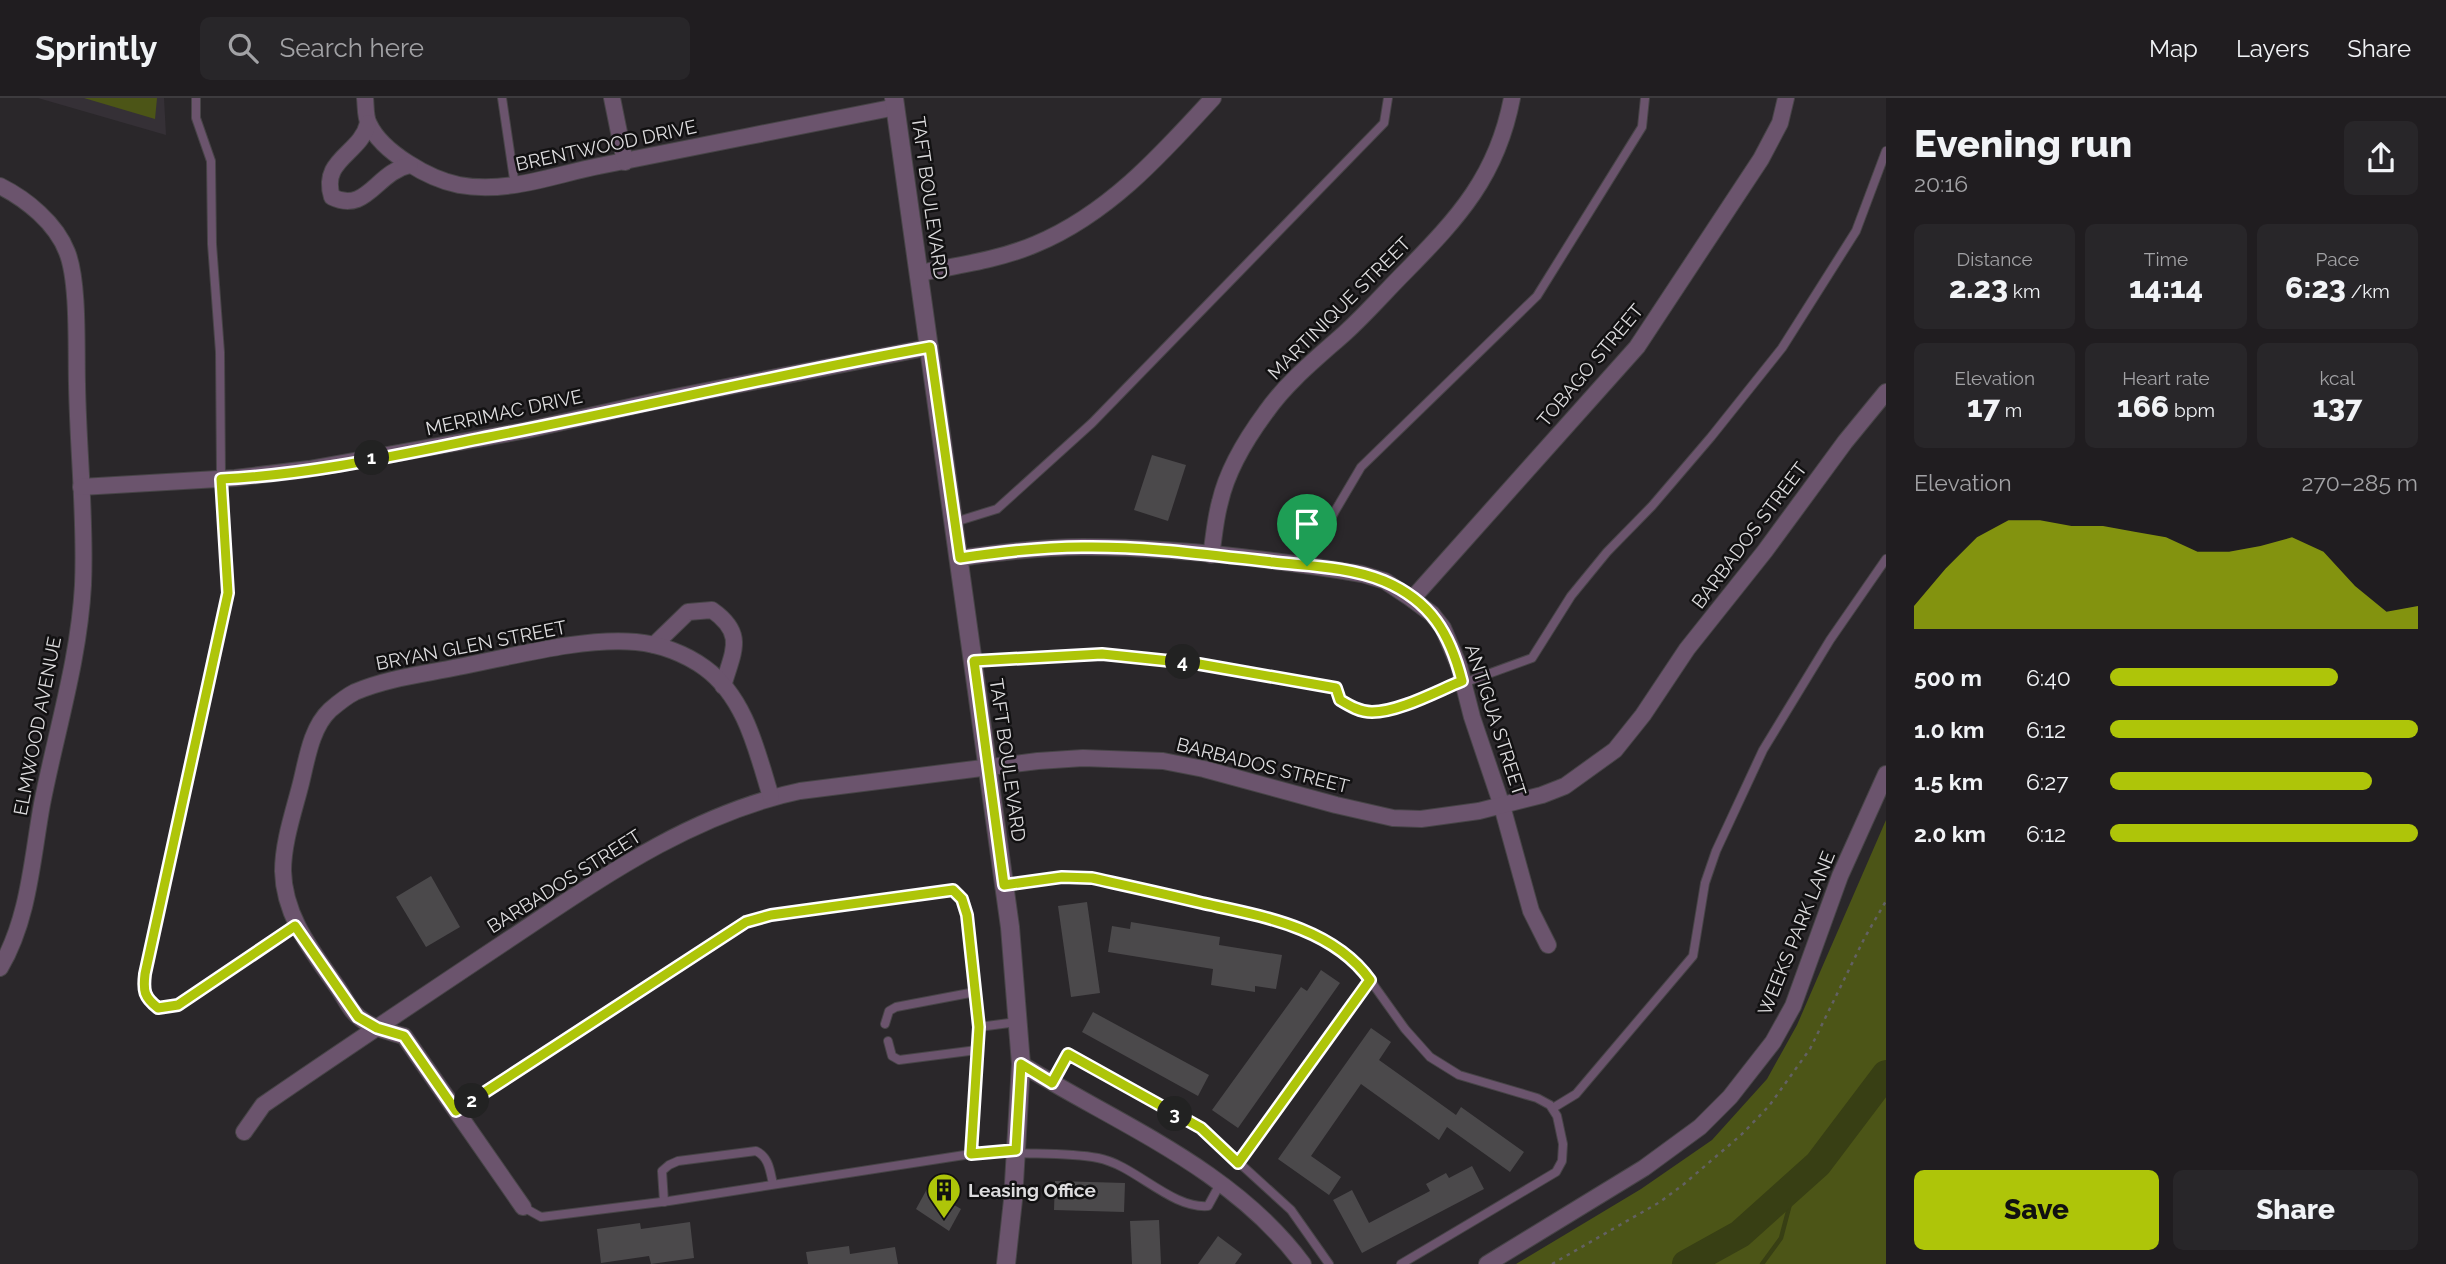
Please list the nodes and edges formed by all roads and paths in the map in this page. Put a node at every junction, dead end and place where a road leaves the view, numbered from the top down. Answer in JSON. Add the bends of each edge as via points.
{"nodes":[{"id":1,"x":196,"y":98,"type":"edge"},
{"id":2,"x":365,"y":98,"type":"edge"},
{"id":3,"x":502,"y":98,"type":"edge"},
{"id":4,"x":612,"y":98,"type":"edge"},
{"id":5,"x":1213,"y":98,"type":"edge"},
{"id":6,"x":1388,"y":98,"type":"edge"},
{"id":7,"x":1512,"y":98,"type":"edge"},
{"id":8,"x":1645,"y":98,"type":"edge"},
{"id":9,"x":1786,"y":98,"type":"edge"},
{"id":10,"x":895,"y":103,"type":"edge"},
{"id":11,"x":368,"y":123,"type":"junction"},
{"id":12,"x":1886,"y":151,"type":"edge"},
{"id":13,"x":625,"y":162,"type":"junction"},
{"id":14,"x":410,"y":165,"type":"junction"},
{"id":15,"x":0,"y":186,"type":"edge"},
{"id":16,"x":515,"y":186,"type":"junction"},
{"id":17,"x":920,"y":273,"type":"junction"},
{"id":18,"x":930,"y":347,"type":"junction"},
{"id":19,"x":1886,"y":392,"type":"edge"},
{"id":20,"x":221,"y":479,"type":"junction"},
{"id":21,"x":82,"y":487,"type":"junction"},
{"id":22,"x":955,"y":522,"type":"junction"},
{"id":23,"x":1211,"y":555,"type":"junction"},
{"id":24,"x":960,"y":558,"type":"junction"},
{"id":25,"x":1886,"y":559,"type":"edge"},
{"id":26,"x":1307,"y":566,"type":"junction"},
{"id":27,"x":1412,"y":598,"type":"junction"},
{"id":28,"x":653,"y":645,"type":"junction"},
{"id":29,"x":974,"y":661,"type":"junction"},
{"id":30,"x":1462,"y":681,"type":"junction"},
{"id":31,"x":723,"y":686,"type":"junction"},
{"id":32,"x":988,"y":768,"type":"junction"},
{"id":33,"x":1886,"y":774,"type":"edge"},
{"id":34,"x":771,"y":797,"type":"junction"},
{"id":35,"x":1502,"y":806,"type":"junction"},
{"id":36,"x":1004,"y":885,"type":"junction"},
{"id":37,"x":295,"y":926,"type":"junction"},
{"id":38,"x":1548,"y":945,"type":"dead end"},
{"id":39,"x":0,"y":968,"type":"edge"},
{"id":40,"x":1370,"y":980,"type":"junction"},
{"id":41,"x":975,"y":992,"type":"junction"},
{"id":42,"x":1019,"y":1021,"type":"junction"},
{"id":43,"x":885,"y":1024,"type":"dead end"},
{"id":44,"x":979,"y":1027,"type":"junction"},
{"id":45,"x":377,"y":1028,"type":"junction"},
{"id":46,"x":888,"y":1041,"type":"dead end"},
{"id":47,"x":977,"y":1050,"type":"junction"},
{"id":48,"x":1021,"y":1064,"type":"junction"},
{"id":49,"x":1052,"y":1083,"type":"junction"},
{"id":50,"x":1553,"y":1108,"type":"junction"},
{"id":51,"x":456,"y":1111,"type":"junction"},
{"id":52,"x":244,"y":1132,"type":"dead end"},
{"id":53,"x":1016,"y":1151,"type":"junction"},
{"id":54,"x":971,"y":1154,"type":"junction"},
{"id":55,"x":1238,"y":1163,"type":"junction"},
{"id":56,"x":773,"y":1184,"type":"junction"},
{"id":57,"x":1220,"y":1184,"type":"junction"},
{"id":58,"x":664,"y":1202,"type":"junction"},
{"id":59,"x":523,"y":1208,"type":"joint"},
{"id":60,"x":1006,"y":1264,"type":"edge"},
{"id":61,"x":1303,"y":1264,"type":"edge"},
{"id":62,"x":1329,"y":1264,"type":"edge"},
{"id":63,"x":1401,"y":1264,"type":"edge"},
{"id":64,"x":1487,"y":1264,"type":"edge"}],
"edges":[{"from":1,"to":20,"type":"lane","via":[[196,118],[211,161]]},
{"from":2,"to":11,"type":"street"},
{"from":3,"to":16,"type":"lane"},
{"from":4,"to":13,"type":"street"},
{"from":5,"to":17,"type":"street","via":[[1117,197],[1072,226],[1035,245],[991,259]]},
{"from":6,"to":22,"type":"lane","via":[[1384,123],[1092,422],[998,509]]},
{"from":7,"to":23,"type":"street","name":"MARTINIQUE STREET","via":[[1486,174],[1443,234],[1266,411],[1224,488]]},
{"from":8,"to":26,"type":"lane","via":[[1642,127],[1537,296],[1361,467]]},
{"from":9,"to":27,"type":"street","name":"TOBAGO STREET","via":[[1780,123],[1761,159],[1637,347]]},
{"from":10,"to":13,"type":"street","name":"BRENTWOOD DRIVE"},
{"from":10,"to":17,"type":"street","name":"TAFT BOULEVARD"},
{"from":11,"to":14,"type":"street","name":"BRENTWOOD DRIVE","via":[[385,147]]},
{"from":11,"to":14,"type":"street","via":[[365,135],[333,168],[328,183],[332,197],[354,201],[396,168]]},
{"from":12,"to":30,"type":"lane","via":[[1856,231],[1774,358],[1669,486],[1606,552],[1571,596],[1532,658]]},
{"from":13,"to":16,"type":"street","name":"BRENTWOOD DRIVE"},
{"from":14,"to":16,"type":"street","name":"BRENTWOOD DRIVE","via":[[457,185]]},
{"from":15,"to":21,"type":"street","name":"ELMWOOD AVENUE","via":[[34,208],[67,251],[75,305]]},
{"from":17,"to":18,"type":"street","name":"TAFT BOULEVARD"},
{"from":18,"to":20,"type":"street","name":"MERRIMAC DRIVE","via":[[427,449]]},
{"from":18,"to":22,"type":"street","name":"TAFT BOULEVARD"},
{"from":19,"to":35,"type":"street","name":"BARBADOS STREET","via":[[1687,649],[1615,750],[1565,786]]},
{"from":20,"to":21,"type":"street","name":"MERRIMAC DRIVE"},
{"from":20,"to":37,"type":"lane","via":[[228,593],[143,990],[158,1008],[178,1005]]},
{"from":21,"to":39,"type":"street","name":"ELMWOOD AVENUE","via":[[83,586],[73,661],[23,910]]},
{"from":22,"to":24,"type":"street","name":"TAFT BOULEVARD"},
{"from":23,"to":24,"type":"street","name":"ANTIGUA STREET","via":[[1082,547]]},
{"from":23,"to":26,"type":"street","name":"ANTIGUA STREET"},
{"from":24,"to":29,"type":"street","name":"TAFT BOULEVARD"},
{"from":25,"to":50,"type":"lane","via":[[1763,750],[1705,883],[1693,956],[1576,1094]]},
{"from":26,"to":27,"type":"street","name":"ANTIGUA STREET","via":[[1385,581]]},
{"from":27,"to":30,"type":"street","name":"ANTIGUA STREET","via":[[1443,628]]},
{"from":28,"to":31,"type":"street","name":"BRYAN GLEN STREET","via":[[688,657]]},
{"from":28,"to":31,"type":"street","via":[[688,612],[712,610],[728,621],[735,642]]},
{"from":28,"to":37,"type":"street","name":"BRYAN GLEN STREET","via":[[591,644],[394,680],[352,693],[327,712],[311,741],[284,852],[286,897]]},
{"from":29,"to":30,"type":"lane","via":[[1102,654],[1199,664],[1336,688],[1340,700],[1370,712],[1389,710]]},
{"from":29,"to":32,"type":"street","name":"TAFT BOULEVARD"},
{"from":30,"to":35,"type":"street","name":"ANTIGUA STREET"},
{"from":31,"to":34,"type":"street","name":"BRYAN GLEN STREET","via":[[751,732]]},
{"from":32,"to":34,"type":"street","name":"BARBADOS STREET"},
{"from":32,"to":35,"type":"street","name":"BARBADOS STREET","via":[[1083,758],[1163,761],[1393,818],[1421,819]]},
{"from":32,"to":36,"type":"street","name":"TAFT BOULEVARD"},
{"from":33,"to":64,"type":"street","name":"WEEKS PARK LANE","via":[[1840,876],[1793,1006],[1773,1042],[1730,1097],[1700,1127],[1644,1168]]},
{"from":34,"to":45,"type":"street","name":"BARBADOS STREET","via":[[701,823],[608,874]]},
{"from":35,"to":38,"type":"street","name":"ANTIGUA STREET","via":[[1531,911]]},
{"from":36,"to":40,"type":"lane","via":[[1092,878],[1274,919],[1324,941]]},
{"from":36,"to":42,"type":"street","name":"TAFT BOULEVARD"},
{"from":37,"to":45,"type":"street","name":"BRYAN GLEN STREET","via":[[358,1017]]},
{"from":40,"to":50,"type":"lane","via":[[1430,1057],[1459,1075],[1537,1098]]},
{"from":40,"to":55,"type":"lane"},
{"from":41,"to":43,"type":"lane","via":[[896,1007],[889,1011]]},
{"from":41,"to":44,"type":"lane"},
{"from":41,"to":51,"type":"lane","via":[[967,915],[953,890],[771,915],[746,922]]},
{"from":42,"to":44,"type":"lane"},
{"from":42,"to":48,"type":"street","name":"TAFT BOULEVARD"},
{"from":44,"to":47,"type":"lane"},
{"from":45,"to":51,"type":"street","name":"BRYAN GLEN STREET","via":[[404,1036]]},
{"from":45,"to":52,"type":"street","name":"BARBADOS STREET","via":[[263,1105]]},
{"from":46,"to":47,"type":"lane","via":[[892,1056],[899,1060]]},
{"from":47,"to":54,"type":"lane"},
{"from":48,"to":49,"type":"street"},
{"from":48,"to":53,"type":"street","name":"TAFT BOULEVARD"},
{"from":49,"to":55,"type":"lane","via":[[1068,1054],[1201,1128]]},
{"from":49,"to":57,"type":"street","via":[[1159,1141]]},
{"from":50,"to":63,"type":"lane","via":[[1563,1144],[1556,1172]]},
{"from":51,"to":59,"type":"street","name":"BRYAN GLEN STREET"},
{"from":53,"to":54,"type":"lane"},
{"from":53,"to":57,"type":"lane","via":[[1099,1158],[1196,1207],[1208,1206]]},
{"from":53,"to":60,"type":"street","name":"TAFT BOULEVARD"},
{"from":54,"to":56,"type":"lane"},
{"from":55,"to":62,"type":"lane","via":[[1291,1210]]},
{"from":56,"to":58,"type":"lane"},
{"from":56,"to":58,"type":"lane","via":[[769,1163],[756,1151],[677,1161],[662,1171]]},
{"from":57,"to":61,"type":"street","via":[[1265,1219]]},
{"from":58,"to":59,"type":"lane","via":[[541,1217]]}]}
